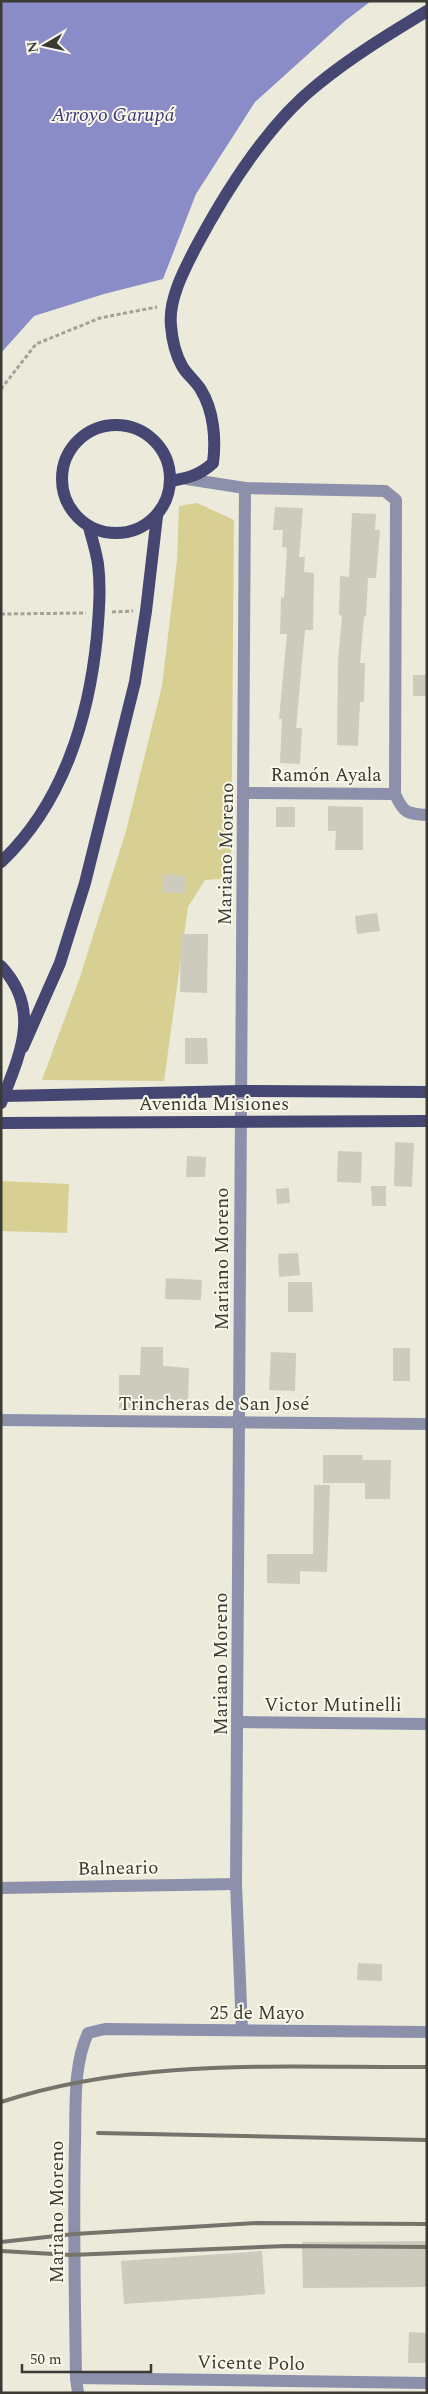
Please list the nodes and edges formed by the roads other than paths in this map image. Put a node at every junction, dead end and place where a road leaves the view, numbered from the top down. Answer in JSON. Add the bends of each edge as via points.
{"nodes":[{"id":1,"x":427,"y":11,"type":"edge"},
{"id":2,"x":187,"y":479,"type":"junction"},
{"id":3,"x":171,"y":481,"type":"junction"},
{"id":4,"x":245,"y":488,"type":"junction"},
{"id":5,"x":157,"y":516,"type":"junction"},
{"id":6,"x":89,"y":527,"type":"junction"},
{"id":7,"x":244,"y":792,"type":"junction"},
{"id":8,"x":395,"y":794,"type":"junction"},
{"id":9,"x":427,"y":815,"type":"edge"},
{"id":10,"x":1,"y":862,"type":"edge"},
{"id":11,"x":1,"y":966,"type":"edge"},
{"id":12,"x":23,"y":1047,"type":"junction"},
{"id":13,"x":241,"y":1090,"type":"junction"},
{"id":14,"x":427,"y":1092,"type":"edge"},
{"id":15,"x":3,"y":1100,"type":"edge"},
{"id":16,"x":241,"y":1120,"type":"junction"},
{"id":17,"x":427,"y":1121,"type":"edge"},
{"id":18,"x":1,"y":1123,"type":"edge"},
{"id":19,"x":1,"y":1420,"type":"edge"},
{"id":20,"x":239,"y":1422,"type":"junction"},
{"id":21,"x":427,"y":1424,"type":"edge"},
{"id":22,"x":239,"y":1722,"type":"junction"},
{"id":23,"x":427,"y":1724,"type":"edge"},
{"id":24,"x":236,"y":1884,"type":"junction"},
{"id":25,"x":1,"y":1888,"type":"edge"},
{"id":26,"x":242,"y":2030,"type":"junction"},
{"id":27,"x":427,"y":2032,"type":"edge"},
{"id":28,"x":88,"y":2033,"type":"joint"},
{"id":29,"x":76,"y":2378,"type":"junction"},
{"id":30,"x":427,"y":2383,"type":"edge"},
{"id":31,"x":78,"y":2393,"type":"edge"}],
"edges":[{"from":1,"to":2,"type":"main road","via":[[380,39],[316,86],[283,117],[214,214],[190,259],[171,304],[171,325],[182,366],[201,390],[210,411],[215,449],[213,463]]},
{"from":2,"to":3,"type":"main road"},
{"from":2,"to":4,"type":"street"},
{"from":3,"to":5,"type":"main road","via":[[167,500]]},
{"from":3,"to":6,"type":"main road","via":[[169,464],[161,448],[148,435],[133,427],[115,424],[98,427],[70,449],[62,483],[66,500]]},
{"from":4,"to":7,"type":"street","name":"Mariano Moreno"},
{"from":4,"to":8,"type":"street","via":[[385,491],[396,500]]},
{"from":5,"to":6,"type":"main road","via":[[143,527],[125,533],[107,533]]},
{"from":5,"to":12,"type":"main road","via":[[135,682],[85,883],[60,963]]},
{"from":6,"to":10,"type":"main road","via":[[98,564],[99,613],[93,677],[80,729],[54,794],[33,826]]},
{"from":7,"to":8,"type":"street","name":"Ramón Ayala"},
{"from":7,"to":13,"type":"street","name":"Mariano Moreno"},
{"from":8,"to":9,"type":"street","name":"Ramón Ayala","via":[[401,808],[412,815]]},
{"from":11,"to":12,"type":"main road","via":[[22,996]]},
{"from":12,"to":15,"type":"main road"},
{"from":13,"to":14,"type":"main road","name":"Avenida Misiones"},
{"from":13,"to":15,"type":"main road","name":"Avenida Misiones"},
{"from":13,"to":16,"type":"street","name":"Mariano Moreno"},
{"from":16,"to":17,"type":"main road","name":"Avenida Misiones"},
{"from":16,"to":18,"type":"main road","name":"Avenida Misiones"},
{"from":16,"to":20,"type":"street","name":"Mariano Moreno"},
{"from":19,"to":20,"type":"street","name":"Trincheras de San José"},
{"from":20,"to":21,"type":"street","name":"Trincheras de San José"},
{"from":20,"to":22,"type":"street","name":"Mariano Moreno"},
{"from":22,"to":23,"type":"street","name":"Victor Mutinelli"},
{"from":22,"to":24,"type":"street","name":"Mariano Moreno"},
{"from":24,"to":25,"type":"street","name":"Balneario"},
{"from":24,"to":26,"type":"street","name":"Mariano Moreno"},
{"from":26,"to":27,"type":"street","name":"25 de Mayo"},
{"from":26,"to":28,"type":"street","name":"25 de Mayo","via":[[105,2030]]},
{"from":28,"to":29,"type":"street","name":"Mariano Moreno","via":[[80,2051],[77,2082],[73,2200]]},
{"from":29,"to":30,"type":"street","name":"Vicente Polo"},
{"from":29,"to":31,"type":"street","name":"Mariano Moreno"}]}
